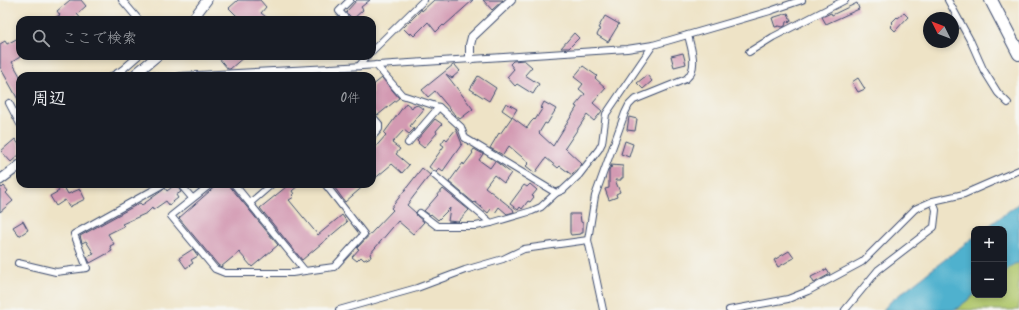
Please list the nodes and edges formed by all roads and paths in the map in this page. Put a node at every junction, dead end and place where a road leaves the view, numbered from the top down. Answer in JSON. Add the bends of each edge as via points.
{"nodes":[{"id":1,"x":122,"y":0,"type":"edge"},
{"id":2,"x":207,"y":0,"type":"edge"},
{"id":3,"x":350,"y":0,"type":"edge"},
{"id":4,"x":424,"y":0,"type":"edge"},
{"id":5,"x":511,"y":0,"type":"edge"},
{"id":6,"x":802,"y":0,"type":"edge"},
{"id":7,"x":845,"y":0,"type":"edge"},
{"id":8,"x":948,"y":0,"type":"edge"},
{"id":9,"x":991,"y":0,"type":"edge"},
{"id":10,"x":136,"y":16,"type":"edge"},
{"id":11,"x":195,"y":16,"type":"edge"},
{"id":12,"x":343,"y":16,"type":"edge"},
{"id":13,"x":688,"y":35,"type":"junction"},
{"id":14,"x":653,"y":45,"type":"junction"},
{"id":15,"x":376,"y":47,"type":"edge"},
{"id":16,"x":749,"y":52,"type":"dead end"},
{"id":17,"x":1019,"y":54,"type":"edge"},
{"id":18,"x":470,"y":59,"type":"junction"},
{"id":19,"x":133,"y":60,"type":"edge"},
{"id":20,"x":152,"y":60,"type":"edge"},
{"id":21,"x":363,"y":60,"type":"edge"},
{"id":22,"x":376,"y":65,"type":"junction"},
{"id":23,"x":359,"y":66,"type":"junction"},
{"id":24,"x":331,"y":68,"type":"junction"},
{"id":25,"x":122,"y":70,"type":"joint"},
{"id":26,"x":119,"y":72,"type":"edge"},
{"id":27,"x":138,"y":72,"type":"edge"},
{"id":28,"x":266,"y":72,"type":"edge"},
{"id":29,"x":334,"y":72,"type":"edge"},
{"id":30,"x":9,"y":103,"type":"dead end"},
{"id":31,"x":1008,"y":103,"type":"dead end"},
{"id":32,"x":439,"y":107,"type":"junction"},
{"id":33,"x":16,"y":116,"type":"edge"},
{"id":34,"x":376,"y":121,"type":"edge"},
{"id":35,"x":376,"y":133,"type":"edge"},
{"id":36,"x":408,"y":143,"type":"dead end"},
{"id":37,"x":16,"y":168,"type":"edge"},
{"id":38,"x":1019,"y":170,"type":"edge"},
{"id":39,"x":434,"y":175,"type":"dead end"},
{"id":40,"x":0,"y":180,"type":"edge"},
{"id":41,"x":157,"y":188,"type":"edge"},
{"id":42,"x":183,"y":188,"type":"edge"},
{"id":43,"x":205,"y":188,"type":"edge"},
{"id":44,"x":237,"y":188,"type":"edge"},
{"id":45,"x":267,"y":188,"type":"edge"},
{"id":46,"x":328,"y":188,"type":"edge"},
{"id":47,"x":556,"y":193,"type":"junction"},
{"id":48,"x":192,"y":198,"type":"junction"},
{"id":49,"x":933,"y":201,"type":"junction"},
{"id":50,"x":250,"y":203,"type":"junction"},
{"id":51,"x":420,"y":213,"type":"dead end"},
{"id":52,"x":491,"y":222,"type":"junction"},
{"id":53,"x":588,"y":240,"type":"junction"},
{"id":54,"x":18,"y":263,"type":"dead end"},
{"id":55,"x":305,"y":271,"type":"junction"},
{"id":56,"x":339,"y":310,"type":"edge"},
{"id":57,"x":603,"y":310,"type":"edge"},
{"id":58,"x":729,"y":310,"type":"edge"},
{"id":59,"x":845,"y":310,"type":"edge"}],
"edges":[{"from":1,"to":10,"type":"street"},
{"from":2,"to":11,"type":"main road"},
{"from":3,"to":12,"type":"street","via":[[339,11]]},
{"from":4,"to":15,"type":"street"},
{"from":5,"to":18,"type":"street","via":[[472,37]]},
{"from":6,"to":13,"type":"street"},
{"from":7,"to":16,"type":"street"},
{"from":8,"to":31,"type":"street","via":[[984,69],[998,93]]},
{"from":9,"to":17,"type":"highway"},
{"from":13,"to":14,"type":"street"},
{"from":13,"to":53,"type":"street","via":[[693,61],[690,76],[634,100],[629,105],[595,196]]},
{"from":14,"to":18,"type":"street","via":[[556,55]]},
{"from":14,"to":47,"type":"street","via":[[606,114],[599,149],[579,175],[564,190]]},
{"from":18,"to":22,"type":"street"},
{"from":19,"to":25,"type":"street"},
{"from":20,"to":27,"type":"main road"},
{"from":21,"to":23,"type":"street"},
{"from":22,"to":23,"type":"street"},
{"from":22,"to":32,"type":"street","via":[[402,95]]},
{"from":23,"to":24,"type":"street"},
{"from":24,"to":28,"type":"street"},
{"from":24,"to":29,"type":"street"},
{"from":25,"to":26,"type":"street"},
{"from":30,"to":33,"type":"street"},
{"from":32,"to":36,"type":"street"},
{"from":32,"to":47,"type":"street","via":[[461,127],[465,138]]},
{"from":34,"to":35,"type":"street","via":[[380,129]]},
{"from":37,"to":40,"type":"main road"},
{"from":38,"to":49,"type":"street","via":[[964,194]]},
{"from":39,"to":52,"type":"street"},
{"from":41,"to":54,"type":"street","via":[[74,234],[87,268],[56,272]]},
{"from":42,"to":48,"type":"street"},
{"from":43,"to":48,"type":"street"},
{"from":44,"to":50,"type":"street"},
{"from":45,"to":50,"type":"street"},
{"from":46,"to":55,"type":"street","via":[[364,234],[334,267]]},
{"from":47,"to":52,"type":"street","via":[[541,207]]},
{"from":48,"to":55,"type":"street","via":[[172,216],[215,269],[225,274]]},
{"from":49,"to":58,"type":"street","via":[[915,209],[862,262],[850,269],[788,299]]},
{"from":49,"to":59,"type":"street","via":[[936,210],[934,227],[878,270]]},
{"from":50,"to":55,"type":"street"},
{"from":51,"to":52,"type":"street","via":[[437,226],[476,226]]},
{"from":53,"to":56,"type":"street","via":[[524,249],[503,259],[464,270],[417,288]]},
{"from":53,"to":57,"type":"street"}]}
